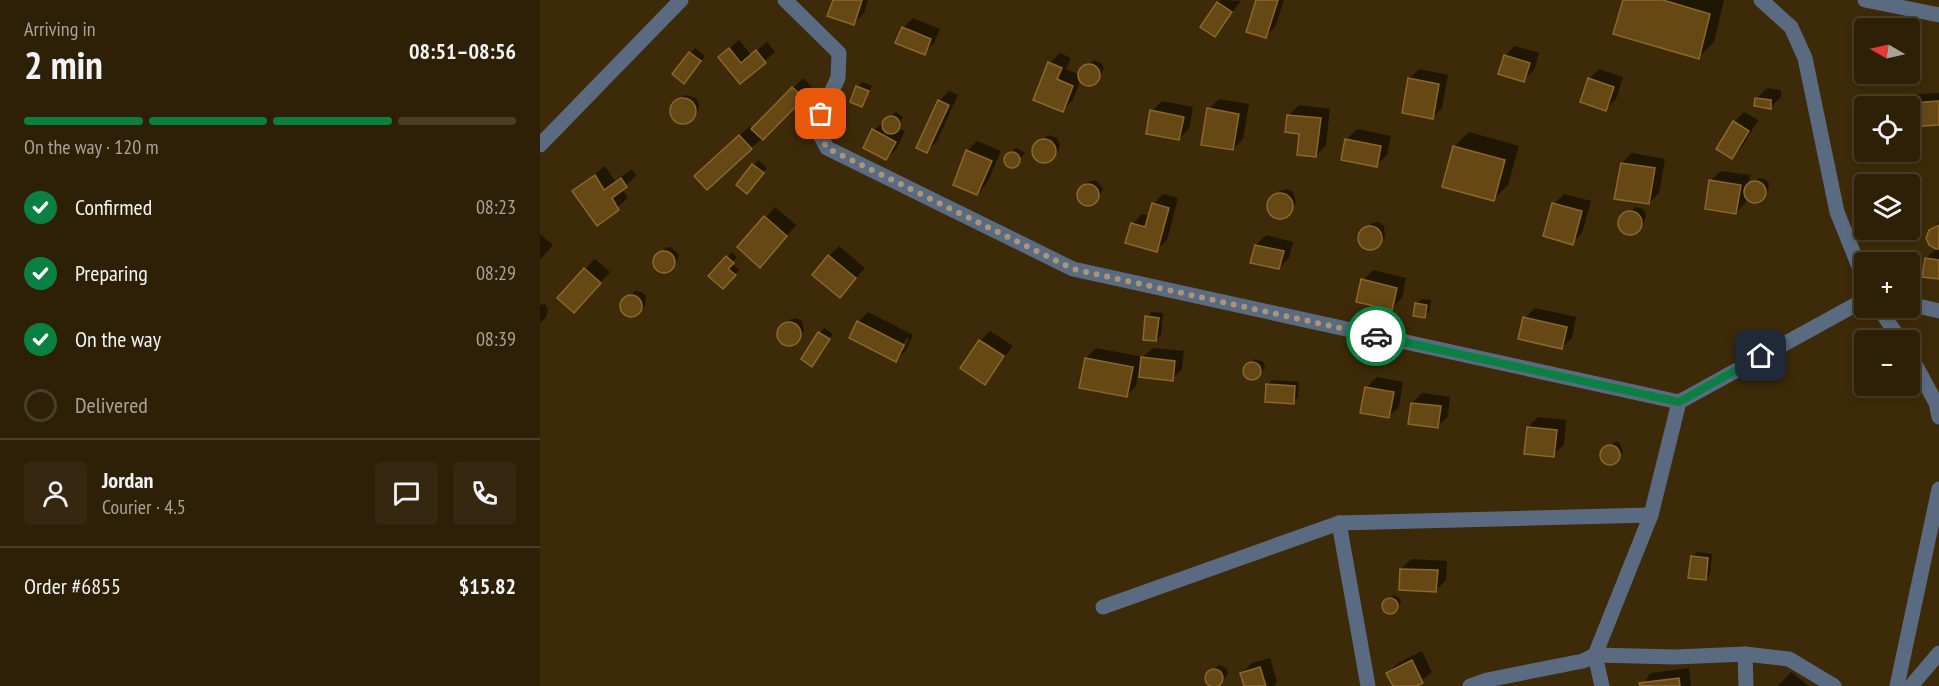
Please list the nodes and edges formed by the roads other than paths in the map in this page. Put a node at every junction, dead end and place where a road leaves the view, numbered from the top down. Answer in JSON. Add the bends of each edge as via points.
{"nodes":[{"id":1,"x":681,"y":0,"type":"edge"},
{"id":2,"x":785,"y":0,"type":"edge"},
{"id":3,"x":1761,"y":0,"type":"edge"},
{"id":4,"x":1865,"y":0,"type":"edge"},
{"id":5,"x":1939,"y":15,"type":"edge"},
{"id":6,"x":540,"y":146,"type":"edge"},
{"id":7,"x":1854,"y":254,"type":"edge"},
{"id":8,"x":1854,"y":306,"type":"edge"},
{"id":9,"x":1920,"y":306,"type":"edge"},
{"id":10,"x":1939,"y":311,"type":"edge"},
{"id":11,"x":1920,"y":373,"type":"edge"},
{"id":12,"x":1679,"y":402,"type":"junction"},
{"id":13,"x":1939,"y":417,"type":"edge"},
{"id":14,"x":1939,"y":489,"type":"edge"},
{"id":15,"x":1651,"y":514,"type":"junction"},
{"id":16,"x":1339,"y":523,"type":"junction"},
{"id":17,"x":1103,"y":607,"type":"dead end"},
{"id":18,"x":1939,"y":653,"type":"edge"},
{"id":19,"x":1745,"y":654,"type":"junction"},
{"id":20,"x":1595,"y":655,"type":"junction"},
{"id":21,"x":1368,"y":686,"type":"edge"},
{"id":22,"x":1470,"y":686,"type":"edge"},
{"id":23,"x":1602,"y":686,"type":"edge"},
{"id":24,"x":1746,"y":686,"type":"edge"},
{"id":25,"x":1834,"y":686,"type":"edge"},
{"id":26,"x":1897,"y":686,"type":"edge"},
{"id":27,"x":1911,"y":686,"type":"edge"}],
"edges":[{"from":1,"to":6,"type":"street"},
{"from":2,"to":12,"type":"street","via":[[839,53],[838,78],[821,114],[818,131],[827,148],[1073,269]]},
{"from":3,"to":7,"type":"street","via":[[1791,27],[1804,58],[1837,212]]},
{"from":4,"to":5,"type":"street"},
{"from":8,"to":12,"type":"street"},
{"from":9,"to":10,"type":"street"},
{"from":11,"to":13,"type":"street"},
{"from":12,"to":15,"type":"street"},
{"from":14,"to":26,"type":"street"},
{"from":15,"to":16,"type":"street"},
{"from":15,"to":20,"type":"street"},
{"from":16,"to":17,"type":"street"},
{"from":16,"to":21,"type":"street"},
{"from":18,"to":27,"type":"street"},
{"from":19,"to":20,"type":"street"},
{"from":19,"to":24,"type":"street"},
{"from":19,"to":25,"type":"street","via":[[1789,659]]},
{"from":20,"to":22,"type":"street"},
{"from":20,"to":23,"type":"street"}]}
